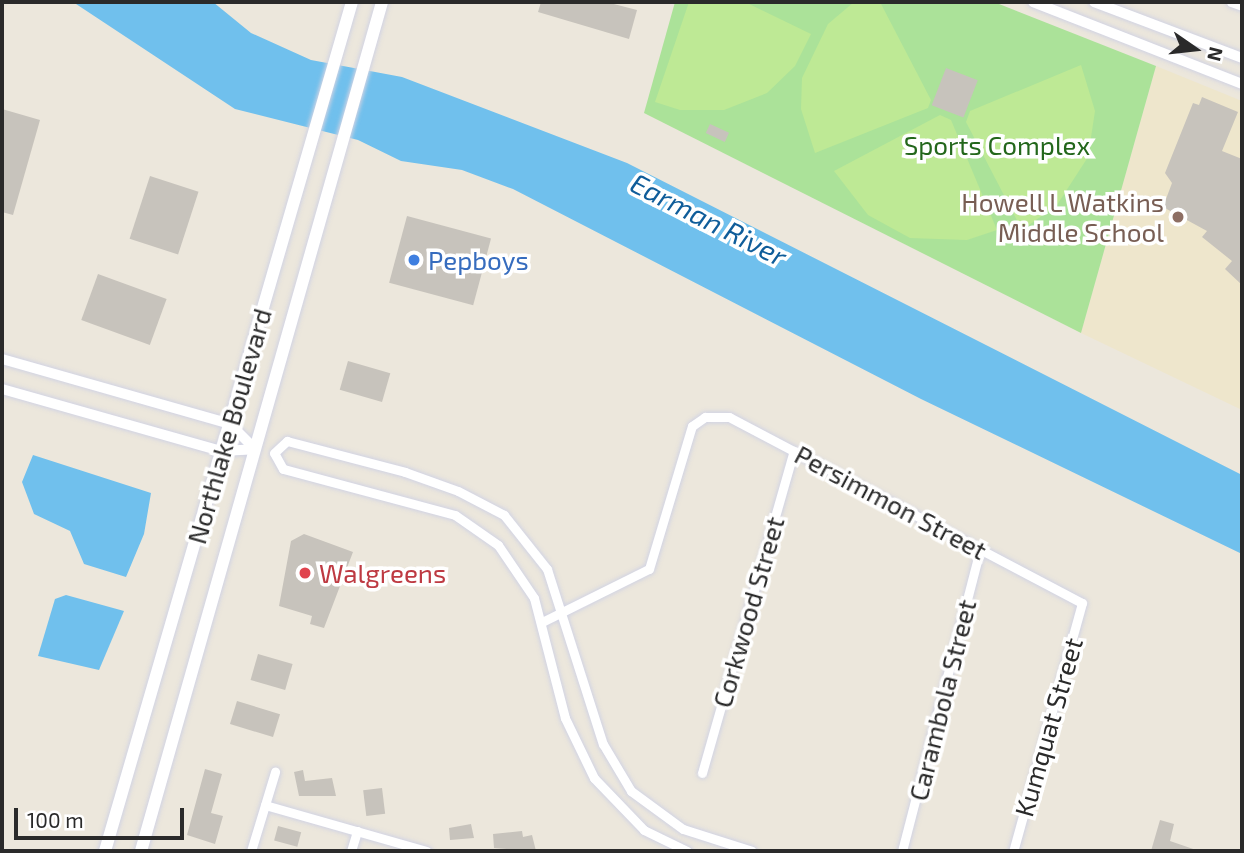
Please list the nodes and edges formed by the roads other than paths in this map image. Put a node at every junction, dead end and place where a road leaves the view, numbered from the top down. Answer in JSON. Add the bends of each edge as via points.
{"nodes":[{"id":1,"x":352,"y":2,"type":"edge"},
{"id":2,"x":382,"y":2,"type":"edge"},
{"id":3,"x":1033,"y":2,"type":"edge"},
{"id":4,"x":1094,"y":2,"type":"edge"},
{"id":5,"x":1231,"y":2,"type":"edge"},
{"id":6,"x":1242,"y":6,"type":"edge"},
{"id":7,"x":1242,"y":58,"type":"edge"},
{"id":8,"x":1242,"y":84,"type":"edge"},
{"id":9,"x":2,"y":359,"type":"edge"},
{"id":10,"x":2,"y":389,"type":"edge"},
{"id":11,"x":230,"y":424,"type":"junction"},
{"id":12,"x":255,"y":449,"type":"junction"},
{"id":13,"x":221,"y":451,"type":"junction"},
{"id":14,"x":794,"y":451,"type":"junction"},
{"id":15,"x":274,"y":453,"type":"junction"},
{"id":16,"x":980,"y":549,"type":"junction"},
{"id":17,"x":1082,"y":603,"type":"joint"},
{"id":18,"x":564,"y":612,"type":"junction"},
{"id":19,"x":542,"y":622,"type":"junction"},
{"id":20,"x":275,"y":772,"type":"dead end"},
{"id":21,"x":702,"y":773,"type":"dead end"},
{"id":22,"x":265,"y":805,"type":"junction"},
{"id":23,"x":357,"y":831,"type":"junction"},
{"id":24,"x":106,"y":851,"type":"edge"},
{"id":25,"x":141,"y":851,"type":"edge"},
{"id":26,"x":251,"y":851,"type":"edge"},
{"id":27,"x":351,"y":851,"type":"edge"},
{"id":28,"x":427,"y":851,"type":"edge"},
{"id":29,"x":687,"y":851,"type":"edge"},
{"id":30,"x":752,"y":851,"type":"edge"},
{"id":31,"x":902,"y":851,"type":"edge"},
{"id":32,"x":1013,"y":851,"type":"edge"}],
"edges":[{"from":1,"to":11,"type":"main road","name":"Northlake Boulevard"},
{"from":2,"to":12,"type":"main road","name":"Northlake Boulevard"},
{"from":3,"to":8,"type":"street"},
{"from":4,"to":7,"type":"street"},
{"from":5,"to":6,"type":"street"},
{"from":9,"to":11,"type":"street"},
{"from":10,"to":13,"type":"street"},
{"from":11,"to":12,"type":"street"},
{"from":11,"to":13,"type":"main road","name":"Northlake Boulevard"},
{"from":12,"to":13,"type":"street"},
{"from":12,"to":15,"type":"street"},
{"from":12,"to":25,"type":"main road","name":"Northlake Boulevard"},
{"from":13,"to":24,"type":"main road","name":"Northlake Boulevard"},
{"from":14,"to":16,"type":"street","name":"Persimmon Street"},
{"from":14,"to":18,"type":"street","name":"Persimmon Street","via":[[730,417],[698,420],[692,426],[649,569]]},
{"from":14,"to":21,"type":"street","name":"Corkwood Street"},
{"from":15,"to":18,"type":"street","via":[[287,441],[405,472],[489,505],[529,542]]},
{"from":15,"to":19,"type":"street","via":[[283,469],[419,502],[477,528],[517,569]]},
{"from":16,"to":17,"type":"street","name":"Persimmon Street"},
{"from":16,"to":31,"type":"street","name":"Carambola Street"},
{"from":17,"to":32,"type":"street","name":"Kumquat Street"},
{"from":18,"to":19,"type":"street"},
{"from":18,"to":30,"type":"street","via":[[603,744],[631,791],[683,829]]},
{"from":19,"to":29,"type":"street","via":[[565,718],[594,778],[643,830]]},
{"from":20,"to":22,"type":"street"},
{"from":22,"to":23,"type":"street"},
{"from":22,"to":26,"type":"street"},
{"from":23,"to":27,"type":"street"},
{"from":23,"to":28,"type":"street"}]}
